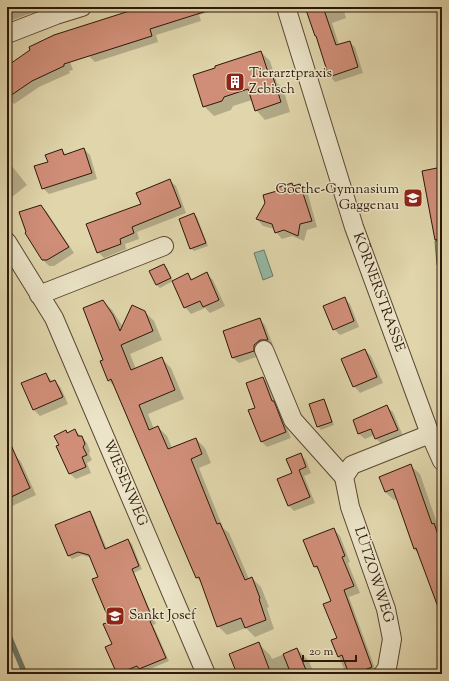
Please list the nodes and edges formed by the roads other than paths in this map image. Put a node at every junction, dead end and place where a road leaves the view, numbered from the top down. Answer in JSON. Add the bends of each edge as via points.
{"nodes":[{"id":1,"x":82,"y":7,"type":"edge"},
{"id":2,"x":286,"y":7,"type":"edge"},
{"id":3,"x":7,"y":34,"type":"edge"},
{"id":4,"x":7,"y":242,"type":"edge"},
{"id":5,"x":164,"y":246,"type":"dead end"},
{"id":6,"x":39,"y":295,"type":"junction"},
{"id":7,"x":264,"y":350,"type":"dead end"},
{"id":8,"x":430,"y":434,"type":"junction"},
{"id":9,"x":442,"y":461,"type":"edge"},
{"id":10,"x":344,"y":477,"type":"junction"},
{"id":11,"x":206,"y":674,"type":"edge"},
{"id":12,"x":383,"y":674,"type":"edge"}],
"edges":[{"from":1,"to":3,"type":"street"},
{"from":2,"to":8,"type":"street","name":"KÖRNERSTRASSE","via":[[354,227]]},
{"from":4,"to":6,"type":"street","name":"WIESENWEG"},
{"from":5,"to":6,"type":"street"},
{"from":6,"to":11,"type":"street","name":"WIESENWEG","via":[[54,318]]},
{"from":7,"to":10,"type":"street","via":[[293,420]]},
{"from":8,"to":9,"type":"street","name":"KÖRNERSTRASSE"},
{"from":8,"to":10,"type":"street","via":[[352,465]]},
{"from":10,"to":12,"type":"street","name":"LÜTZOWWEG","via":[[350,507],[386,609],[392,639],[387,668]]}]}
